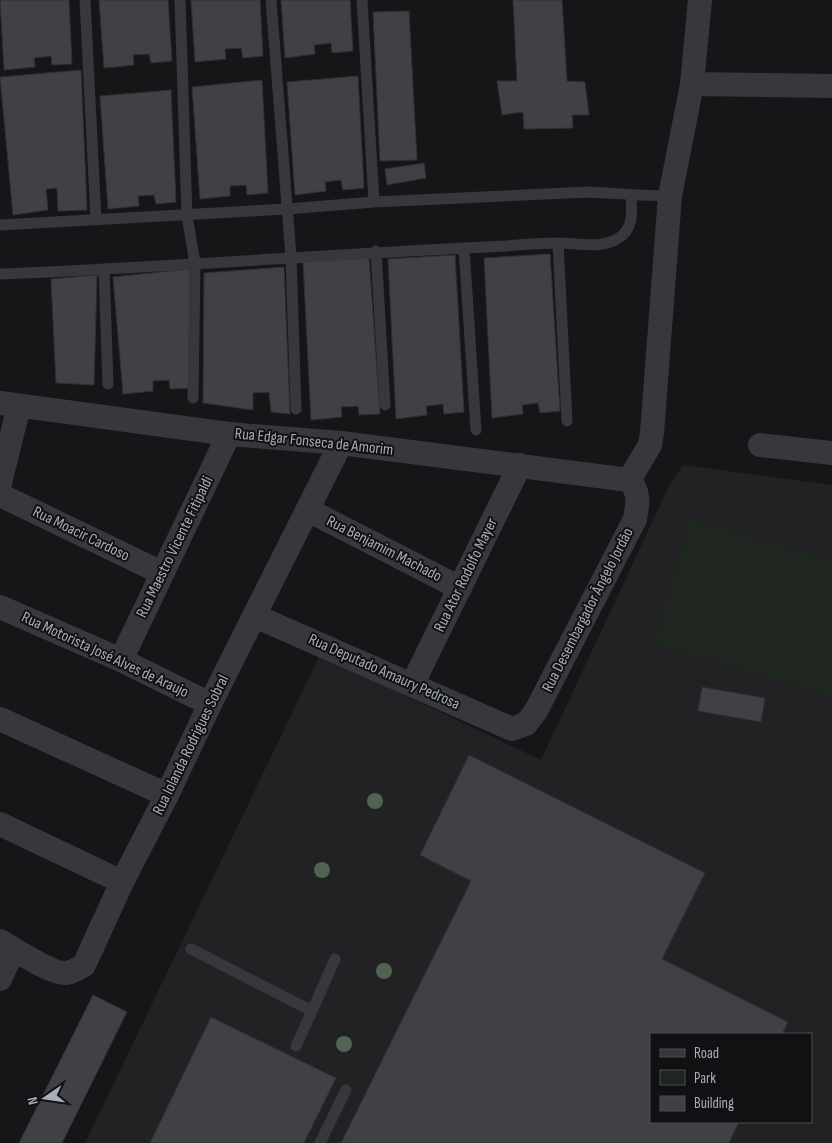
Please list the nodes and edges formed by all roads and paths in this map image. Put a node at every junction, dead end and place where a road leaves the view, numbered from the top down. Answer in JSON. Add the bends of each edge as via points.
{"nodes":[{"id":1,"x":85,"y":0,"type":"edge"},
{"id":2,"x":180,"y":0,"type":"edge"},
{"id":3,"x":271,"y":0,"type":"edge"},
{"id":4,"x":362,"y":0,"type":"edge"},
{"id":5,"x":700,"y":0,"type":"edge"},
{"id":6,"x":692,"y":84,"type":"junction"},
{"id":7,"x":832,"y":86,"type":"edge"},
{"id":8,"x":631,"y":196,"type":"junction"},
{"id":9,"x":670,"y":196,"type":"junction"},
{"id":10,"x":374,"y":202,"type":"junction"},
{"id":11,"x":287,"y":209,"type":"junction"},
{"id":12,"x":187,"y":216,"type":"junction"},
{"id":13,"x":96,"y":220,"type":"junction"},
{"id":14,"x":0,"y":225,"type":"edge"},
{"id":15,"x":558,"y":243,"type":"junction"},
{"id":16,"x":464,"y":248,"type":"junction"},
{"id":17,"x":376,"y":251,"type":"junction"},
{"id":18,"x":291,"y":257,"type":"junction"},
{"id":19,"x":195,"y":263,"type":"junction"},
{"id":20,"x":104,"y":270,"type":"junction"},
{"id":21,"x":0,"y":274,"type":"edge"},
{"id":22,"x":108,"y":384,"type":"dead end"},
{"id":23,"x":193,"y":398,"type":"dead end"},
{"id":24,"x":10,"y":404,"type":"edge"},
{"id":25,"x":385,"y":405,"type":"dead end"},
{"id":26,"x":296,"y":408,"type":"dead end"},
{"id":27,"x":567,"y":421,"type":"dead end"},
{"id":28,"x":476,"y":430,"type":"dead end"},
{"id":29,"x":229,"y":434,"type":"junction"},
{"id":30,"x":341,"y":443,"type":"junction"},
{"id":31,"x":760,"y":445,"type":"dead end"},
{"id":32,"x":832,"y":452,"type":"edge"},
{"id":33,"x":520,"y":465,"type":"junction"},
{"id":34,"x":629,"y":480,"type":"junction"},
{"id":35,"x":0,"y":483,"type":"edge"},
{"id":36,"x":0,"y":495,"type":"edge"},
{"id":37,"x":308,"y":510,"type":"junction"},
{"id":38,"x":162,"y":573,"type":"junction"},
{"id":39,"x":460,"y":588,"type":"junction"},
{"id":40,"x":0,"y":607,"type":"edge"},
{"id":41,"x":255,"y":616,"type":"junction"},
{"id":42,"x":121,"y":660,"type":"junction"},
{"id":43,"x":412,"y":685,"type":"junction"},
{"id":44,"x":210,"y":704,"type":"junction"},
{"id":45,"x":0,"y":718,"type":"edge"},
{"id":46,"x":512,"y":729,"type":"joint"},
{"id":47,"x":167,"y":795,"type":"junction"},
{"id":48,"x":0,"y":824,"type":"edge"},
{"id":49,"x":122,"y":882,"type":"junction"},
{"id":50,"x":7,"y":945,"type":"edge"},
{"id":51,"x":191,"y":949,"type":"dead end"},
{"id":52,"x":334,"y":959,"type":"dead end"},
{"id":53,"x":0,"y":979,"type":"edge"},
{"id":54,"x":312,"y":1011,"type":"junction"},
{"id":55,"x":296,"y":1046,"type":"dead end"},
{"id":56,"x":346,"y":1090,"type":"dead end"},
{"id":57,"x":320,"y":1143,"type":"edge"}],
"edges":[{"from":1,"to":13,"type":"lane"},
{"from":2,"to":12,"type":"lane"},
{"from":3,"to":11,"type":"lane"},
{"from":4,"to":10,"type":"lane"},
{"from":5,"to":6,"type":"street"},
{"from":6,"to":7,"type":"street"},
{"from":6,"to":9,"type":"street"},
{"from":8,"to":9,"type":"lane"},
{"from":8,"to":10,"type":"lane","via":[[588,192]]},
{"from":8,"to":15,"type":"lane","via":[[632,216],[628,229],[617,239],[604,244]]},
{"from":9,"to":34,"type":"street","via":[[652,433],[650,445]]},
{"from":10,"to":11,"type":"lane"},
{"from":11,"to":12,"type":"lane"},
{"from":11,"to":18,"type":"lane"},
{"from":12,"to":13,"type":"lane"},
{"from":12,"to":19,"type":"lane"},
{"from":13,"to":14,"type":"lane"},
{"from":15,"to":16,"type":"lane"},
{"from":15,"to":27,"type":"lane"},
{"from":16,"to":17,"type":"lane"},
{"from":16,"to":28,"type":"lane"},
{"from":17,"to":18,"type":"lane"},
{"from":17,"to":25,"type":"lane"},
{"from":18,"to":19,"type":"lane"},
{"from":18,"to":26,"type":"lane"},
{"from":19,"to":20,"type":"lane"},
{"from":19,"to":23,"type":"lane"},
{"from":20,"to":21,"type":"lane"},
{"from":20,"to":22,"type":"lane"},
{"from":24,"to":29,"type":"street","name":"Rua Edgar Fonseca de Amorim"},
{"from":24,"to":35,"type":"street"},
{"from":29,"to":30,"type":"street","name":"Rua Edgar Fonseca de Amorim"},
{"from":29,"to":38,"type":"street","name":"Rua Maestro Vicente Fitipaldi"},
{"from":30,"to":33,"type":"street","name":"Rua Edgar Fonseca de Amorim"},
{"from":30,"to":37,"type":"street","name":"Rua Iolanda Rodrigues Sobral"},
{"from":31,"to":32,"type":"street"},
{"from":33,"to":34,"type":"street","name":"Rua Edgar Fonseca de Amorim"},
{"from":33,"to":39,"type":"street","name":"Rua Ator Rodolfo Mayer"},
{"from":34,"to":46,"type":"street","name":"Rua Desembargador Ângelo Jordão","via":[[636,487],[638,496],[635,519],[628,534],[536,711],[526,724]]},
{"from":36,"to":38,"type":"street","name":"Rua Moacir Cardoso"},
{"from":37,"to":39,"type":"street","name":"Rua Benjamim Machado"},
{"from":37,"to":41,"type":"street","name":"Rua Iolanda Rodrigues Sobral"},
{"from":38,"to":42,"type":"street","name":"Rua Maestro Vicente Fitipaldi"},
{"from":39,"to":43,"type":"street","name":"Rua Ator Rodolfo Mayer"},
{"from":40,"to":42,"type":"street","name":"Rua Motorista José Alves de Araujo"},
{"from":41,"to":43,"type":"street","name":"Rua Deputado Amaury Pedrosa"},
{"from":41,"to":44,"type":"street","name":"Rua Iolanda Rodrigues Sobral"},
{"from":42,"to":44,"type":"street","name":"Rua Motorista José Alves de Araujo"},
{"from":43,"to":46,"type":"street","name":"Rua Deputado Amaury Pedrosa"},
{"from":44,"to":47,"type":"street","name":"Rua Iolanda Rodrigues Sobral"},
{"from":45,"to":47,"type":"street"},
{"from":47,"to":49,"type":"street","name":"Rua Iolanda Rodrigues Sobral"},
{"from":48,"to":49,"type":"street"},
{"from":49,"to":50,"type":"street","name":"Rua Iolanda Rodrigues Sobral","via":[[84,965],[60,973]]},
{"from":50,"to":53,"type":"street"},
{"from":51,"to":54,"type":"lane"},
{"from":52,"to":54,"type":"lane"},
{"from":54,"to":55,"type":"lane"},
{"from":56,"to":57,"type":"lane"}]}
